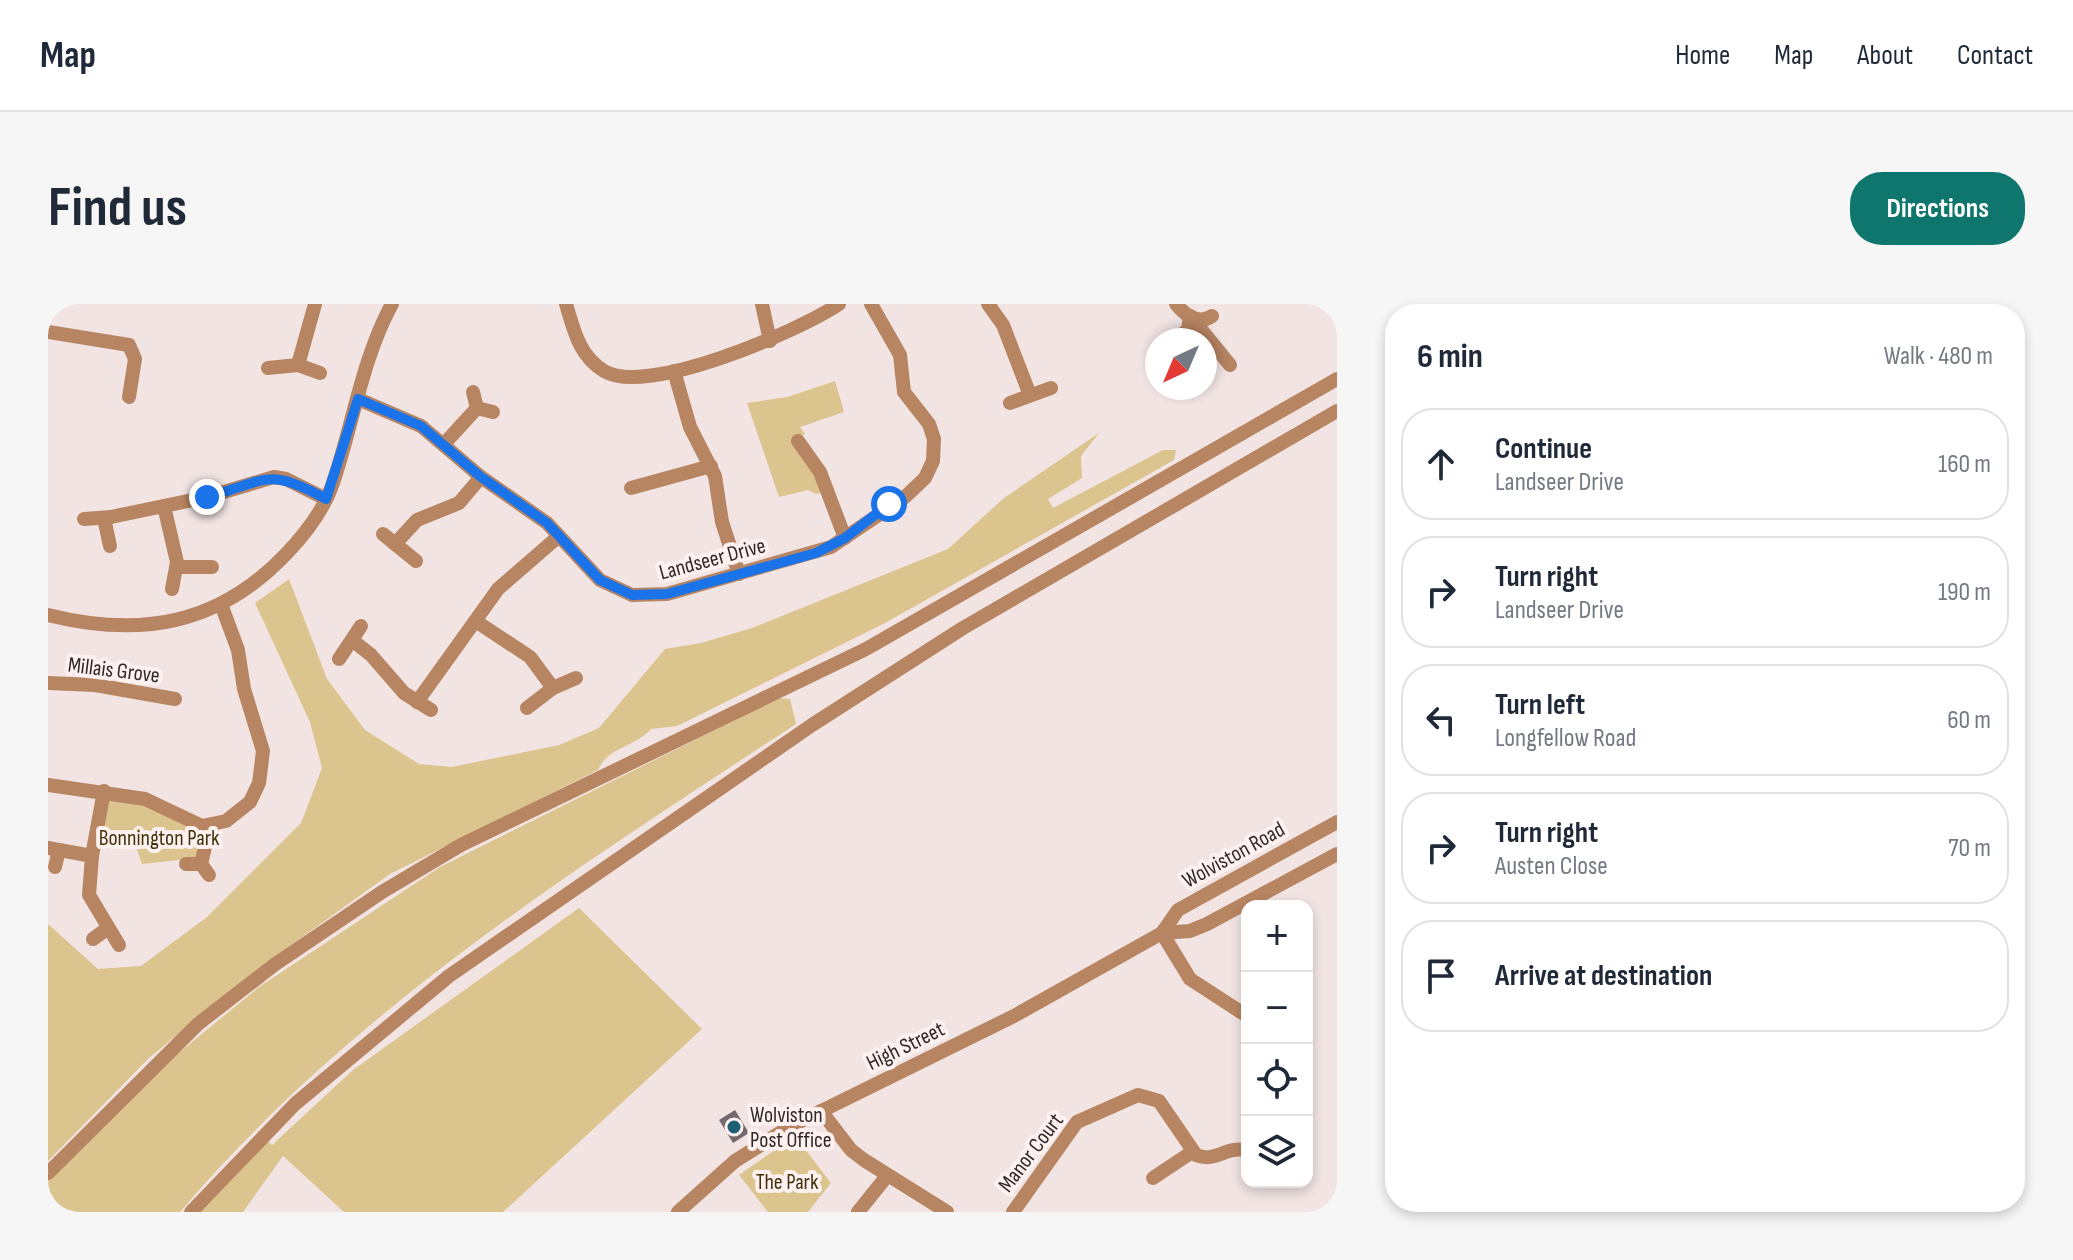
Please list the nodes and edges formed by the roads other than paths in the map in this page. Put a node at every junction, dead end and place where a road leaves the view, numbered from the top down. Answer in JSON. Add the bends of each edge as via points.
{"nodes":[{"id":1,"x":315,"y":304,"type":"edge"},
{"id":2,"x":392,"y":304,"type":"edge"},
{"id":3,"x":566,"y":304,"type":"edge"},
{"id":4,"x":762,"y":304,"type":"edge"},
{"id":5,"x":839,"y":304,"type":"edge"},
{"id":6,"x":871,"y":304,"type":"edge"},
{"id":7,"x":988,"y":304,"type":"edge"},
{"id":8,"x":1176,"y":304,"type":"edge"},
{"id":9,"x":1190,"y":316,"type":"junction"},
{"id":10,"x":1212,"y":316,"type":"dead end"},
{"id":11,"x":1188,"y":328,"type":"edge"},
{"id":12,"x":48,"y":332,"type":"edge"},
{"id":13,"x":770,"y":341,"type":"junction"},
{"id":14,"x":1218,"y":354,"type":"joint"},
{"id":15,"x":298,"y":365,"type":"junction"},
{"id":16,"x":1230,"y":365,"type":"dead end"},
{"id":17,"x":268,"y":368,"type":"dead end"},
{"id":18,"x":674,"y":371,"type":"junction"},
{"id":19,"x":320,"y":373,"type":"dead end"},
{"id":20,"x":1337,"y":379,"type":"edge"},
{"id":21,"x":1051,"y":388,"type":"dead end"},
{"id":22,"x":473,"y":392,"type":"dead end"},
{"id":23,"x":1030,"y":395,"type":"junction"},
{"id":24,"x":129,"y":397,"type":"dead end"},
{"id":25,"x":358,"y":399,"type":"junction"},
{"id":26,"x":1010,"y":403,"type":"dead end"},
{"id":27,"x":477,"y":408,"type":"junction"},
{"id":28,"x":1337,"y":411,"type":"edge"},
{"id":29,"x":493,"y":412,"type":"dead end"},
{"id":30,"x":798,"y":441,"type":"dead end"},
{"id":31,"x":444,"y":444,"type":"junction"},
{"id":32,"x":814,"y":462,"type":"junction"},
{"id":33,"x":711,"y":466,"type":"junction"},
{"id":34,"x":799,"y":471,"type":"dead end"},
{"id":35,"x":481,"y":477,"type":"junction"},
{"id":36,"x":631,"y":488,"type":"dead end"},
{"id":37,"x":326,"y":499,"type":"junction"},
{"id":38,"x":164,"y":506,"type":"junction"},
{"id":39,"x":104,"y":518,"type":"junction"},
{"id":40,"x":84,"y":519,"type":"dead end"},
{"id":41,"x":383,"y":534,"type":"dead end"},
{"id":42,"x":559,"y":536,"type":"junction"},
{"id":43,"x":845,"y":538,"type":"junction"},
{"id":44,"x":395,"y":544,"type":"junction"},
{"id":45,"x":110,"y":546,"type":"dead end"},
{"id":46,"x":416,"y":561,"type":"dead end"},
{"id":47,"x":177,"y":567,"type":"junction"},
{"id":48,"x":212,"y":567,"type":"dead end"},
{"id":49,"x":739,"y":574,"type":"junction"},
{"id":50,"x":172,"y":589,"type":"dead end"},
{"id":51,"x":221,"y":604,"type":"junction"},
{"id":52,"x":48,"y":615,"type":"edge"},
{"id":53,"x":477,"y":622,"type":"junction"},
{"id":54,"x":361,"y":626,"type":"dead end"},
{"id":55,"x":352,"y":640,"type":"junction"},
{"id":56,"x":339,"y":659,"type":"dead end"},
{"id":57,"x":576,"y":678,"type":"dead end"},
{"id":58,"x":48,"y":683,"type":"edge"},
{"id":59,"x":553,"y":688,"type":"junction"},
{"id":60,"x":141,"y":693,"type":"junction"},
{"id":61,"x":175,"y":699,"type":"dead end"},
{"id":62,"x":417,"y":702,"type":"junction"},
{"id":63,"x":527,"y":708,"type":"dead end"},
{"id":64,"x":138,"y":710,"type":"dead end"},
{"id":65,"x":431,"y":710,"type":"dead end"},
{"id":66,"x":48,"y":785,"type":"edge"},
{"id":67,"x":104,"y":791,"type":"junction"},
{"id":68,"x":1337,"y":822,"type":"edge"},
{"id":69,"x":210,"y":826,"type":"junction"},
{"id":70,"x":54,"y":849,"type":"edge"},
{"id":71,"x":1337,"y":854,"type":"edge"},
{"id":72,"x":92,"y":856,"type":"junction"},
{"id":73,"x":55,"y":867,"type":"dead end"},
{"id":74,"x":199,"y":868,"type":"dead end"},
{"id":75,"x":108,"y":928,"type":"junction"},
{"id":76,"x":1162,"y":933,"type":"junction"},
{"id":77,"x":93,"y":939,"type":"dead end"},
{"id":78,"x":119,"y":945,"type":"dead end"},
{"id":79,"x":1241,"y":1012,"type":"edge"},
{"id":80,"x":821,"y":1111,"type":"junction"},
{"id":81,"x":1241,"y":1150,"type":"edge"},
{"id":82,"x":1192,"y":1152,"type":"junction"},
{"id":83,"x":48,"y":1173,"type":"edge"},
{"id":84,"x":887,"y":1176,"type":"junction"},
{"id":85,"x":1153,"y":1178,"type":"dead end"},
{"id":86,"x":191,"y":1212,"type":"edge"},
{"id":87,"x":678,"y":1212,"type":"edge"},
{"id":88,"x":858,"y":1212,"type":"edge"},
{"id":89,"x":947,"y":1212,"type":"edge"},
{"id":90,"x":1013,"y":1212,"type":"edge"}],
"edges":[{"from":1,"to":15,"type":"street"},
{"from":2,"to":25,"type":"street"},
{"from":3,"to":18,"type":"street","via":[[584,353],[606,373],[632,379]]},
{"from":4,"to":13,"type":"street"},
{"from":5,"to":13,"type":"street"},
{"from":6,"to":43,"type":"street","name":"Landseer Drive","via":[[895,341],[904,392],[929,424],[935,450],[931,469],[916,488]]},
{"from":7,"to":23,"type":"street","via":[[1003,325]]},
{"from":8,"to":9,"type":"street"},
{"from":9,"to":10,"type":"street"},
{"from":9,"to":11,"type":"street"},
{"from":9,"to":14,"type":"street"},
{"from":12,"to":24,"type":"street","via":[[129,345],[135,359]]},
{"from":13,"to":18,"type":"street"},
{"from":14,"to":16,"type":"street"},
{"from":15,"to":17,"type":"street"},
{"from":15,"to":19,"type":"street"},
{"from":18,"to":33,"type":"street","via":[[690,427]]},
{"from":20,"to":83,"type":"street","via":[[866,649],[461,845],[392,886],[285,957],[198,1024]]},
{"from":21,"to":23,"type":"street"},
{"from":22,"to":27,"type":"street"},
{"from":23,"to":26,"type":"street"},
{"from":25,"to":31,"type":"street","name":"Landseer Drive","via":[[410,420]]},
{"from":25,"to":37,"type":"street"},
{"from":27,"to":29,"type":"street"},
{"from":27,"to":31,"type":"street"},
{"from":28,"to":86,"type":"street","via":[[963,628],[787,742],[498,942],[326,1077]]},
{"from":30,"to":32,"type":"street"},
{"from":31,"to":35,"type":"street","name":"Landseer Drive"},
{"from":32,"to":34,"type":"street"},
{"from":32,"to":43,"type":"street"},
{"from":33,"to":36,"type":"street"},
{"from":33,"to":49,"type":"street"},
{"from":35,"to":42,"type":"street","name":"Landseer Drive","via":[[533,511]]},
{"from":35,"to":44,"type":"street","via":[[459,503],[417,520]]},
{"from":37,"to":38,"type":"street","via":[[274,477]]},
{"from":37,"to":51,"type":"street","via":[[273,569]]},
{"from":38,"to":39,"type":"street"},
{"from":38,"to":47,"type":"street"},
{"from":39,"to":40,"type":"street"},
{"from":39,"to":45,"type":"street"},
{"from":41,"to":44,"type":"street"},
{"from":42,"to":49,"type":"street","name":"Landseer Drive","via":[[600,580],[632,595],[667,594]]},
{"from":42,"to":53,"type":"street","via":[[498,589]]},
{"from":43,"to":49,"type":"street","name":"Landseer Drive","via":[[816,553]]},
{"from":44,"to":46,"type":"street"},
{"from":47,"to":48,"type":"street"},
{"from":47,"to":50,"type":"street"},
{"from":51,"to":52,"type":"street","via":[[171,621],[122,627]]},
{"from":51,"to":69,"type":"street","via":[[238,650],[263,763],[250,802]]},
{"from":53,"to":59,"type":"street","via":[[530,657]]},
{"from":53,"to":62,"type":"street"},
{"from":54,"to":55,"type":"street"},
{"from":55,"to":56,"type":"street"},
{"from":55,"to":62,"type":"street"},
{"from":57,"to":59,"type":"street"},
{"from":58,"to":60,"type":"street","name":"Millais Grove"},
{"from":59,"to":63,"type":"street"},
{"from":60,"to":61,"type":"street","name":"Millais Grove"},
{"from":60,"to":64,"type":"street"},
{"from":62,"to":65,"type":"street"},
{"from":66,"to":67,"type":"street"},
{"from":67,"to":69,"type":"street","via":[[145,799]]},
{"from":67,"to":72,"type":"street"},
{"from":68,"to":76,"type":"street","name":"Wolviston Road","via":[[1178,910]]},
{"from":69,"to":74,"type":"street"},
{"from":70,"to":72,"type":"street"},
{"from":70,"to":73,"type":"street"},
{"from":71,"to":76,"type":"street","via":[[1207,924]]},
{"from":72,"to":75,"type":"street","via":[[89,895]]},
{"from":75,"to":77,"type":"street"},
{"from":75,"to":78,"type":"street"},
{"from":76,"to":79,"type":"street","via":[[1190,979]]},
{"from":76,"to":80,"type":"street","name":"High Street","via":[[1014,1016]]},
{"from":80,"to":84,"type":"street","via":[[851,1150]]},
{"from":80,"to":87,"type":"street","name":"High Street","via":[[735,1161]]},
{"from":81,"to":82,"type":"street","via":[[1210,1159]]},
{"from":82,"to":85,"type":"street"},
{"from":82,"to":90,"type":"street","name":"Manor Court","via":[[1159,1101],[1138,1095],[1077,1122]]},
{"from":84,"to":88,"type":"street"},
{"from":84,"to":89,"type":"street"}]}
